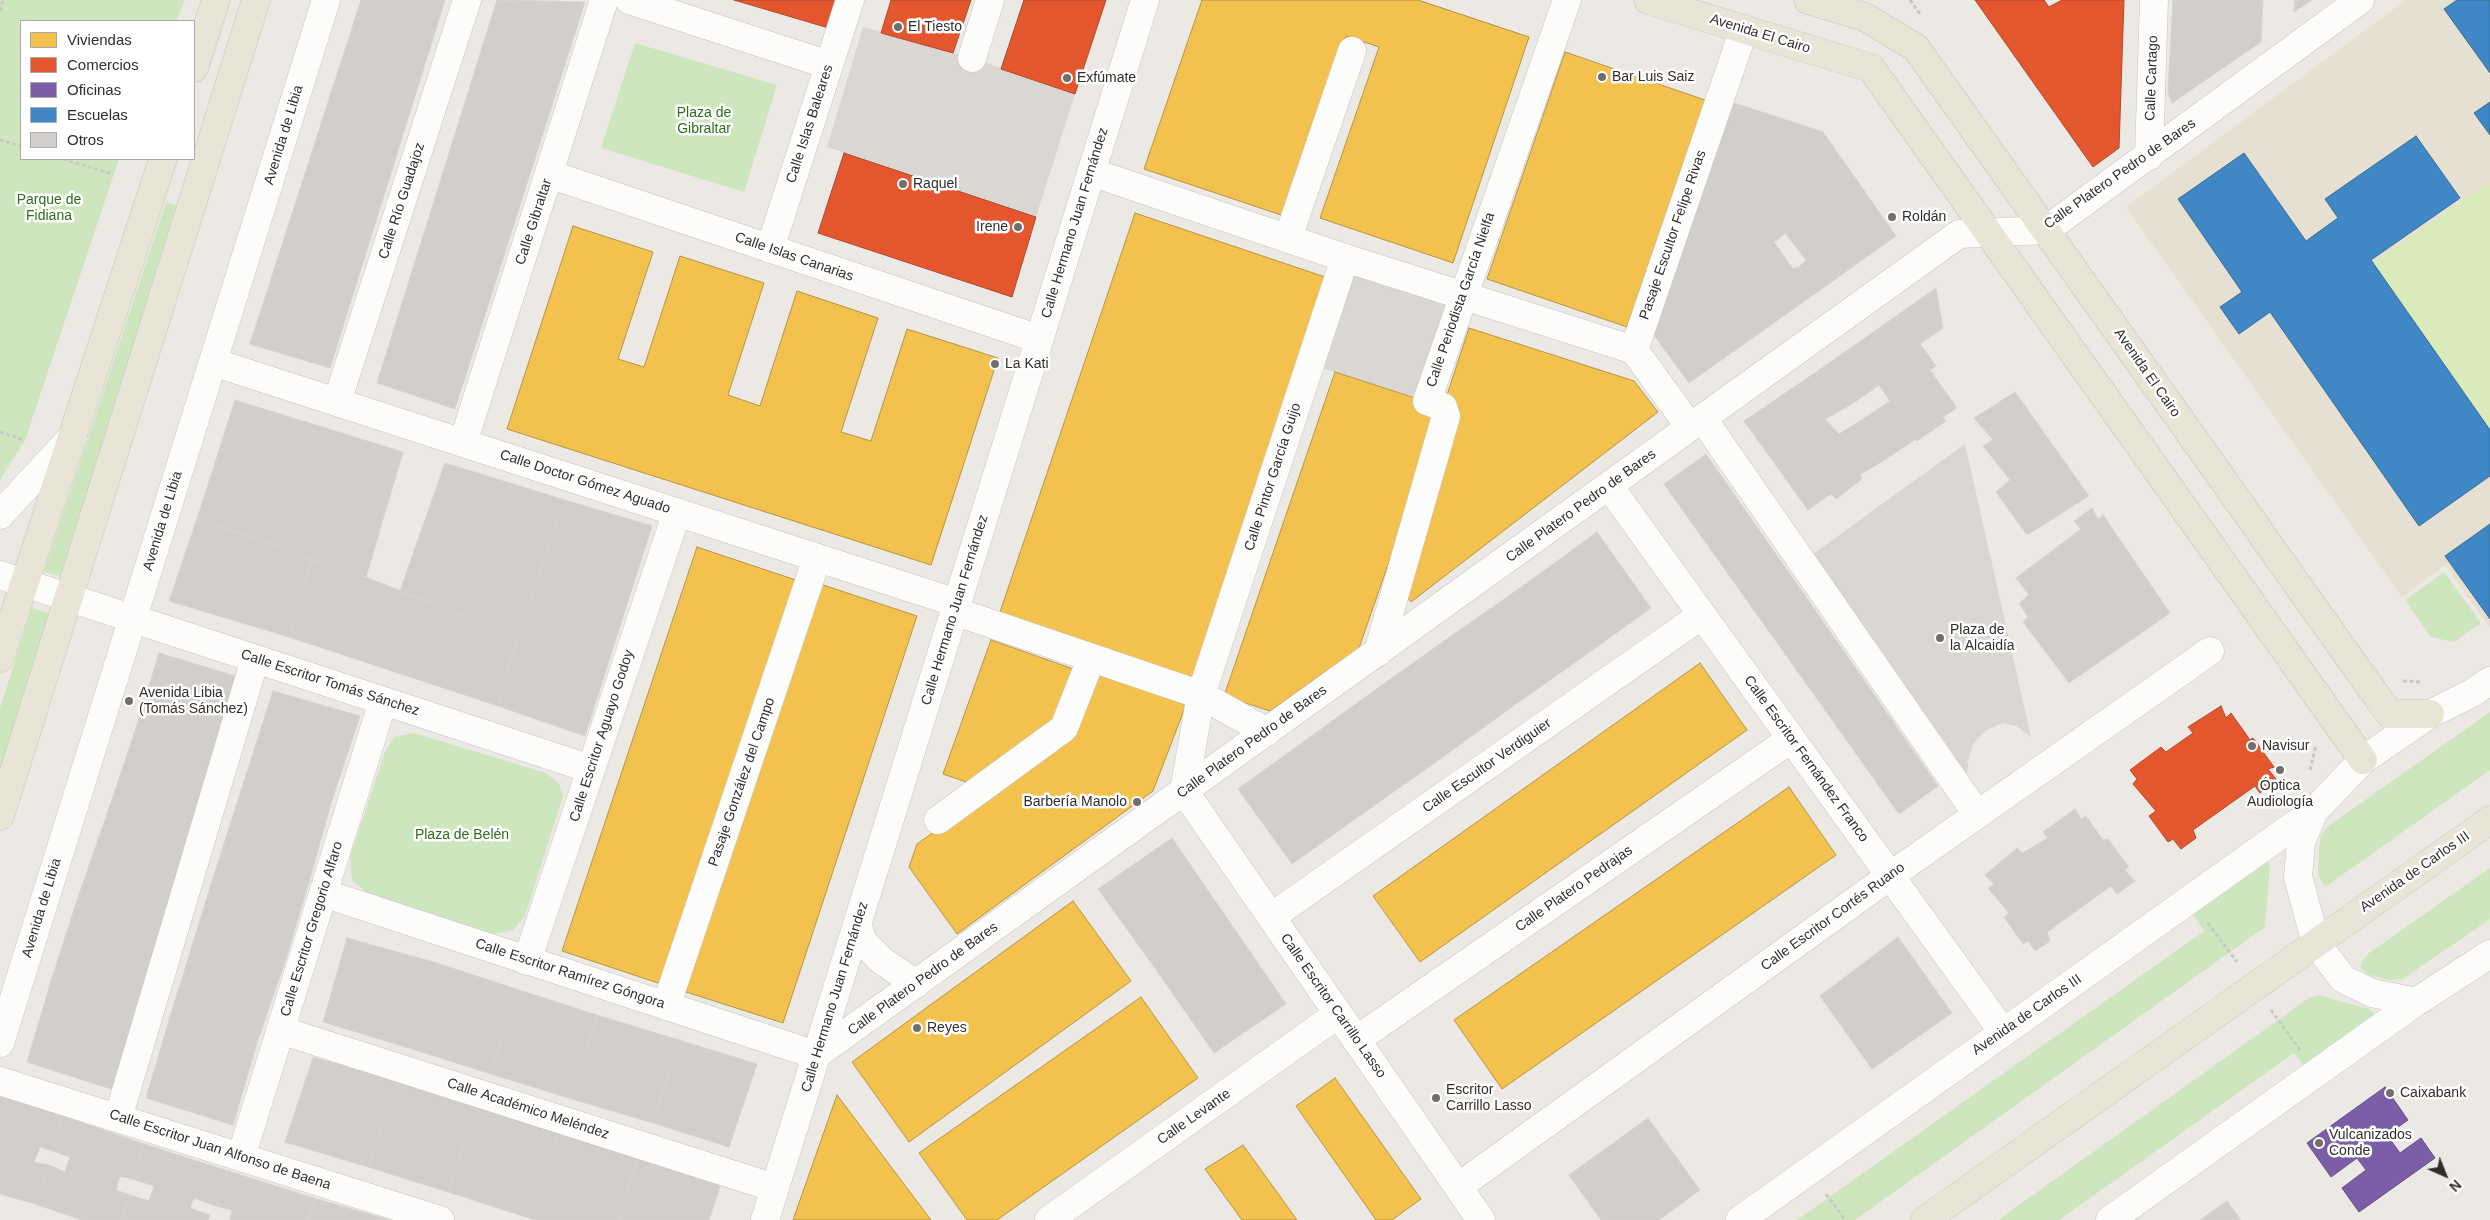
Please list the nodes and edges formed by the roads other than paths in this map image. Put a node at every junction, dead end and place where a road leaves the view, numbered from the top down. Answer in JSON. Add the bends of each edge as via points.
{"nodes":[{"id":1,"x":216,"y":0,"type":"edge"},
{"id":2,"x":256,"y":0,"type":"edge"},
{"id":3,"x":326,"y":0,"type":"edge"},
{"id":4,"x":467,"y":0,"type":"edge"},
{"id":5,"x":604,"y":0,"type":"edge"},
{"id":6,"x":629,"y":0,"type":"edge"},
{"id":7,"x":850,"y":0,"type":"edge"},
{"id":8,"x":990,"y":0,"type":"edge"},
{"id":9,"x":1144,"y":0,"type":"edge"},
{"id":10,"x":1567,"y":0,"type":"edge"},
{"id":11,"x":1648,"y":0,"type":"edge"},
{"id":12,"x":1808,"y":0,"type":"edge"},
{"id":13,"x":2154,"y":0,"type":"edge"},
{"id":14,"x":2360,"y":0,"type":"edge"},
{"id":15,"x":1865,"y":8,"type":"edge"},
{"id":16,"x":1744,"y":29,"type":"junction"},
{"id":17,"x":1352,"y":51,"type":"dead end"},
{"id":18,"x":972,"y":58,"type":"dead end"},
{"id":19,"x":195,"y":65,"type":"edge"},
{"id":20,"x":829,"y":65,"type":"junction"},
{"id":21,"x":1871,"y":68,"type":"junction"},
{"id":22,"x":2149,"y":156,"type":"junction"},
{"id":23,"x":163,"y":160,"type":"edge"},
{"id":24,"x":1091,"y":172,"type":"junction"},
{"id":25,"x":549,"y":174,"type":"junction"},
{"id":26,"x":2046,"y":230,"type":"junction"},
{"id":27,"x":1987,"y":231,"type":"junction"},
{"id":28,"x":1288,"y":238,"type":"junction"},
{"id":29,"x":770,"y":249,"type":"junction"},
{"id":30,"x":1345,"y":258,"type":"junction"},
{"id":31,"x":1462,"y":294,"type":"junction"},
{"id":32,"x":1039,"y":339,"type":"junction"},
{"id":33,"x":1634,"y":350,"type":"junction"},
{"id":34,"x":213,"y":362,"type":"junction"},
{"id":35,"x":337,"y":402,"type":"junction"},
{"id":36,"x":1696,"y":423,"type":"junction"},
{"id":37,"x":73,"y":436,"type":"junction"},
{"id":38,"x":463,"y":443,"type":"junction"},
{"id":39,"x":1609,"y":486,"type":"junction"},
{"id":40,"x":677,"y":512,"type":"junction"},
{"id":41,"x":0,"y":515,"type":"edge"},
{"id":42,"x":817,"y":558,"type":"junction"},
{"id":43,"x":12,"y":579,"type":"edge"},
{"id":44,"x":68,"y":597,"type":"junction"},
{"id":45,"x":956,"y":607,"type":"junction"},
{"id":46,"x":1702,"y":616,"type":"junction"},
{"id":47,"x":133,"y":618,"type":"junction"},
{"id":48,"x":2210,"y":651,"type":"dead end"},
{"id":49,"x":1378,"y":652,"type":"junction"},
{"id":50,"x":0,"y":658,"type":"edge"},
{"id":51,"x":254,"y":659,"type":"junction"},
{"id":52,"x":1091,"y":659,"type":"junction"},
{"id":53,"x":2484,"y":688,"type":"edge"},
{"id":54,"x":1200,"y":695,"type":"junction"},
{"id":55,"x":383,"y":701,"type":"junction"},
{"id":56,"x":2430,"y":714,"type":"junction"},
{"id":57,"x":1266,"y":732,"type":"junction"},
{"id":58,"x":1792,"y":739,"type":"junction"},
{"id":59,"x":2363,"y":760,"type":"junction"},
{"id":60,"x":591,"y":770,"type":"junction"},
{"id":61,"x":1184,"y":791,"type":"junction"},
{"id":62,"x":2314,"y":811,"type":"junction"},
{"id":63,"x":1977,"y":814,"type":"junction"},
{"id":64,"x":0,"y":816,"type":"edge"},
{"id":65,"x":938,"y":820,"type":"dead end"},
{"id":66,"x":2490,"y":820,"type":"edge"},
{"id":67,"x":1890,"y":876,"type":"junction"},
{"id":68,"x":323,"y":893,"type":"junction"},
{"id":69,"x":1271,"y":917,"type":"junction"},
{"id":70,"x":857,"y":926,"type":"junction"},
{"id":71,"x":2316,"y":943,"type":"junction"},
{"id":72,"x":2490,"y":954,"type":"edge"},
{"id":73,"x":527,"y":961,"type":"junction"},
{"id":74,"x":916,"y":984,"type":"junction"},
{"id":75,"x":2416,"y":1002,"type":"junction"},
{"id":76,"x":666,"y":1006,"type":"junction"},
{"id":77,"x":1338,"y":1014,"type":"junction"},
{"id":78,"x":280,"y":1030,"type":"junction"},
{"id":79,"x":2003,"y":1032,"type":"junction"},
{"id":80,"x":1356,"y":1040,"type":"junction"},
{"id":81,"x":0,"y":1043,"type":"edge"},
{"id":82,"x":816,"y":1055,"type":"junction"},
{"id":83,"x":0,"y":1080,"type":"edge"},
{"id":84,"x":118,"y":1118,"type":"junction"},
{"id":85,"x":241,"y":1157,"type":"junction"},
{"id":86,"x":1458,"y":1187,"type":"junction"},
{"id":87,"x":775,"y":1188,"type":"junction"},
{"id":88,"x":437,"y":1220,"type":"edge"},
{"id":89,"x":765,"y":1220,"type":"edge"},
{"id":90,"x":1049,"y":1220,"type":"edge"},
{"id":91,"x":1481,"y":1220,"type":"edge"},
{"id":92,"x":1740,"y":1220,"type":"edge"},
{"id":93,"x":1925,"y":1220,"type":"edge"},
{"id":94,"x":2110,"y":1220,"type":"edge"}],
"edges":[{"from":1,"to":19,"type":"main road"},
{"from":2,"to":44,"type":"main road"},
{"from":3,"to":34,"type":"street","name":"Avenida de Libia"},
{"from":4,"to":35,"type":"street","name":"Calle Río Guadajoz"},
{"from":5,"to":25,"type":"street","name":"Calle Gibraltar"},
{"from":6,"to":20,"type":"street"},
{"from":7,"to":20,"type":"street","name":"Calle Islas Baleares"},
{"from":8,"to":18,"type":"street"},
{"from":9,"to":24,"type":"street","name":"Calle Hermano Juan Fernández"},
{"from":10,"to":31,"type":"street","name":"Calle Periodista García Nielfa"},
{"from":11,"to":16,"type":"main road","name":"Avenida El Cairo"},
{"from":12,"to":15,"type":"main road","name":"Avenida El Cairo"},
{"from":13,"to":22,"type":"street","name":"Calle Cartago"},
{"from":14,"to":22,"type":"street","name":"Calle Platero Pedro de Bares"},
{"from":15,"to":21,"type":"main road"},
{"from":15,"to":26,"type":"main road","name":"Avenida El Cairo","via":[[1916,48]]},
{"from":16,"to":21,"type":"main road","name":"Avenida El Cairo"},
{"from":16,"to":33,"type":"street","name":"Pasaje Escultor Felipe Rivas"},
{"from":17,"to":28,"type":"street"},
{"from":20,"to":29,"type":"street","name":"Calle Islas Baleares"},
{"from":21,"to":27,"type":"main road"},
{"from":22,"to":26,"type":"street","name":"Calle Platero Pedro de Bares"},
{"from":23,"to":37,"type":"main road"},
{"from":24,"to":28,"type":"street"},
{"from":24,"to":32,"type":"street","name":"Calle Hermano Juan Fernández"},
{"from":25,"to":29,"type":"street","name":"Calle Islas Canarias"},
{"from":25,"to":38,"type":"street","name":"Calle Gibraltar"},
{"from":26,"to":27,"type":"street","name":"Calle Platero Pedro de Bares"},
{"from":26,"to":56,"type":"main road","name":"Avenida El Cairo","via":[[2390,714]]},
{"from":27,"to":36,"type":"street","name":"Calle Platero Pedro de Bares","via":[[1960,234]]},
{"from":27,"to":59,"type":"main road"},
{"from":28,"to":30,"type":"street"},
{"from":29,"to":32,"type":"street","name":"Calle Islas Canarias"},
{"from":30,"to":31,"type":"street"},
{"from":30,"to":54,"type":"street","name":"Calle Pintor García Guijo"},
{"from":31,"to":33,"type":"street"},
{"from":31,"to":49,"type":"street","name":"Calle Periodista García Nielfa","via":[[1427,401],[1443,407],[1446,416]]},
{"from":32,"to":45,"type":"street","name":"Calle Hermano Juan Fernández"},
{"from":33,"to":36,"type":"street"},
{"from":34,"to":35,"type":"street","name":"Calle Doctor Gómez Aguado"},
{"from":34,"to":47,"type":"street","name":"Avenida de Libia"},
{"from":35,"to":38,"type":"street","name":"Calle Doctor Gómez Aguado"},
{"from":36,"to":39,"type":"street","name":"Calle Platero Pedro de Bares"},
{"from":36,"to":63,"type":"street"},
{"from":37,"to":41,"type":"street"},
{"from":37,"to":43,"type":"main road"},
{"from":38,"to":40,"type":"street","name":"Calle Doctor Gómez Aguado"},
{"from":39,"to":46,"type":"street","name":"Calle Escritor Fernández Franco"},
{"from":39,"to":49,"type":"street","name":"Calle Platero Pedro de Bares"},
{"from":40,"to":42,"type":"street","name":"Calle Doctor Gómez Aguado"},
{"from":40,"to":60,"type":"street","name":"Calle Escritor Aguayo Godoy"},
{"from":42,"to":45,"type":"street","name":"Calle Doctor Gómez Aguado"},
{"from":42,"to":76,"type":"street","name":"Pasaje González del Campo"},
{"from":43,"to":44,"type":"street"},
{"from":43,"to":50,"type":"main road"},
{"from":44,"to":47,"type":"street","name":"Calle Escritor Tomás Sánchez"},
{"from":44,"to":64,"type":"main road"},
{"from":45,"to":52,"type":"street"},
{"from":45,"to":70,"type":"street","name":"Calle Hermano Juan Fernández"},
{"from":46,"to":58,"type":"street","name":"Calle Escritor Fernández Franco"},
{"from":46,"to":69,"type":"street","name":"Calle Escultor Verdiguier"},
{"from":47,"to":51,"type":"street","name":"Calle Escritor Tomás Sánchez"},
{"from":47,"to":81,"type":"street","name":"Avenida de Libia"},
{"from":48,"to":63,"type":"street","name":"Calle Escritor Cortés Ruano"},
{"from":49,"to":57,"type":"street","name":"Calle Platero Pedro de Bares"},
{"from":51,"to":55,"type":"street","name":"Calle Escritor Tomás Sánchez"},
{"from":51,"to":84,"type":"street"},
{"from":52,"to":54,"type":"street"},
{"from":52,"to":65,"type":"street","via":[[1064,728]]},
{"from":53,"to":56,"type":"street","name":"Avenida de Carlos III"},
{"from":54,"to":57,"type":"street"},
{"from":54,"to":61,"type":"street","name":"Calle Pintor García Guijo"},
{"from":55,"to":60,"type":"street","name":"Calle Escritor Tomás Sánchez"},
{"from":55,"to":68,"type":"street","name":"Calle Escritor Gregorio Alfaro"},
{"from":56,"to":59,"type":"street","name":"Avenida de Carlos III"},
{"from":57,"to":61,"type":"street","name":"Calle Platero Pedro de Bares"},
{"from":58,"to":67,"type":"street","name":"Calle Escritor Fernández Franco"},
{"from":58,"to":80,"type":"street","name":"Calle Platero Pedrajas"},
{"from":59,"to":62,"type":"street","name":"Avenida de Carlos III"},
{"from":60,"to":73,"type":"street","name":"Calle Escritor Aguayo Godoy"},
{"from":61,"to":69,"type":"street","name":"Calle Escritor Carrillo Lasso"},
{"from":61,"to":74,"type":"street","name":"Calle Platero Pedro de Bares"},
{"from":62,"to":71,"type":"street","name":"Avenida de Carlos III","via":[[2301,842],[2298,877]]},
{"from":62,"to":79,"type":"street","name":"Avenida de Carlos III"},
{"from":63,"to":67,"type":"street","name":"Calle Escritor Cortés Ruano"},
{"from":66,"to":71,"type":"main road","name":"Avenida de Carlos III"},
{"from":67,"to":79,"type":"street","name":"Calle Escritor Fernández Franco"},
{"from":67,"to":86,"type":"street","name":"Calle Escritor Cortés Ruano"},
{"from":68,"to":73,"type":"street","name":"Calle Escritor Ramírez Góngora"},
{"from":68,"to":78,"type":"street","name":"Calle Escritor Gregorio Alfaro"},
{"from":69,"to":77,"type":"street","name":"Calle Escritor Carrillo Lasso"},
{"from":70,"to":74,"type":"street","via":[[864,943],[881,960]]},
{"from":70,"to":82,"type":"street","name":"Calle Hermano Juan Fernández"},
{"from":71,"to":75,"type":"street","name":"Avenida de Carlos III","via":[[2343,979],[2372,993]]},
{"from":71,"to":93,"type":"main road","name":"Avenida de Carlos III"},
{"from":72,"to":75,"type":"street"},
{"from":73,"to":76,"type":"street","name":"Calle Escritor Ramírez Góngora"},
{"from":74,"to":82,"type":"street","name":"Calle Platero Pedro de Bares"},
{"from":75,"to":94,"type":"street"},
{"from":76,"to":82,"type":"street","name":"Calle Escritor Ramírez Góngora"},
{"from":77,"to":80,"type":"street","name":"Calle Escritor Carrillo Lasso"},
{"from":77,"to":90,"type":"street","name":"Calle Levante"},
{"from":78,"to":85,"type":"street","name":"Calle Escritor Gregorio Alfaro"},
{"from":78,"to":87,"type":"street","name":"Calle Académico Meléndez"},
{"from":79,"to":92,"type":"street","name":"Avenida de Carlos III"},
{"from":80,"to":86,"type":"street","name":"Calle Escritor Carrillo Lasso"},
{"from":82,"to":87,"type":"street","name":"Calle Hermano Juan Fernández"},
{"from":83,"to":84,"type":"street","name":"Calle Escritor Juan Alfonso de Baena"},
{"from":84,"to":85,"type":"street","name":"Calle Escritor Juan Alfonso de Baena"},
{"from":85,"to":88,"type":"street","name":"Calle Escritor Juan Alfonso de Baena"},
{"from":86,"to":91,"type":"street","name":"Calle Escritor Carrillo Lasso"},
{"from":87,"to":89,"type":"street","name":"Calle Hermano Juan Fernández"}]}
